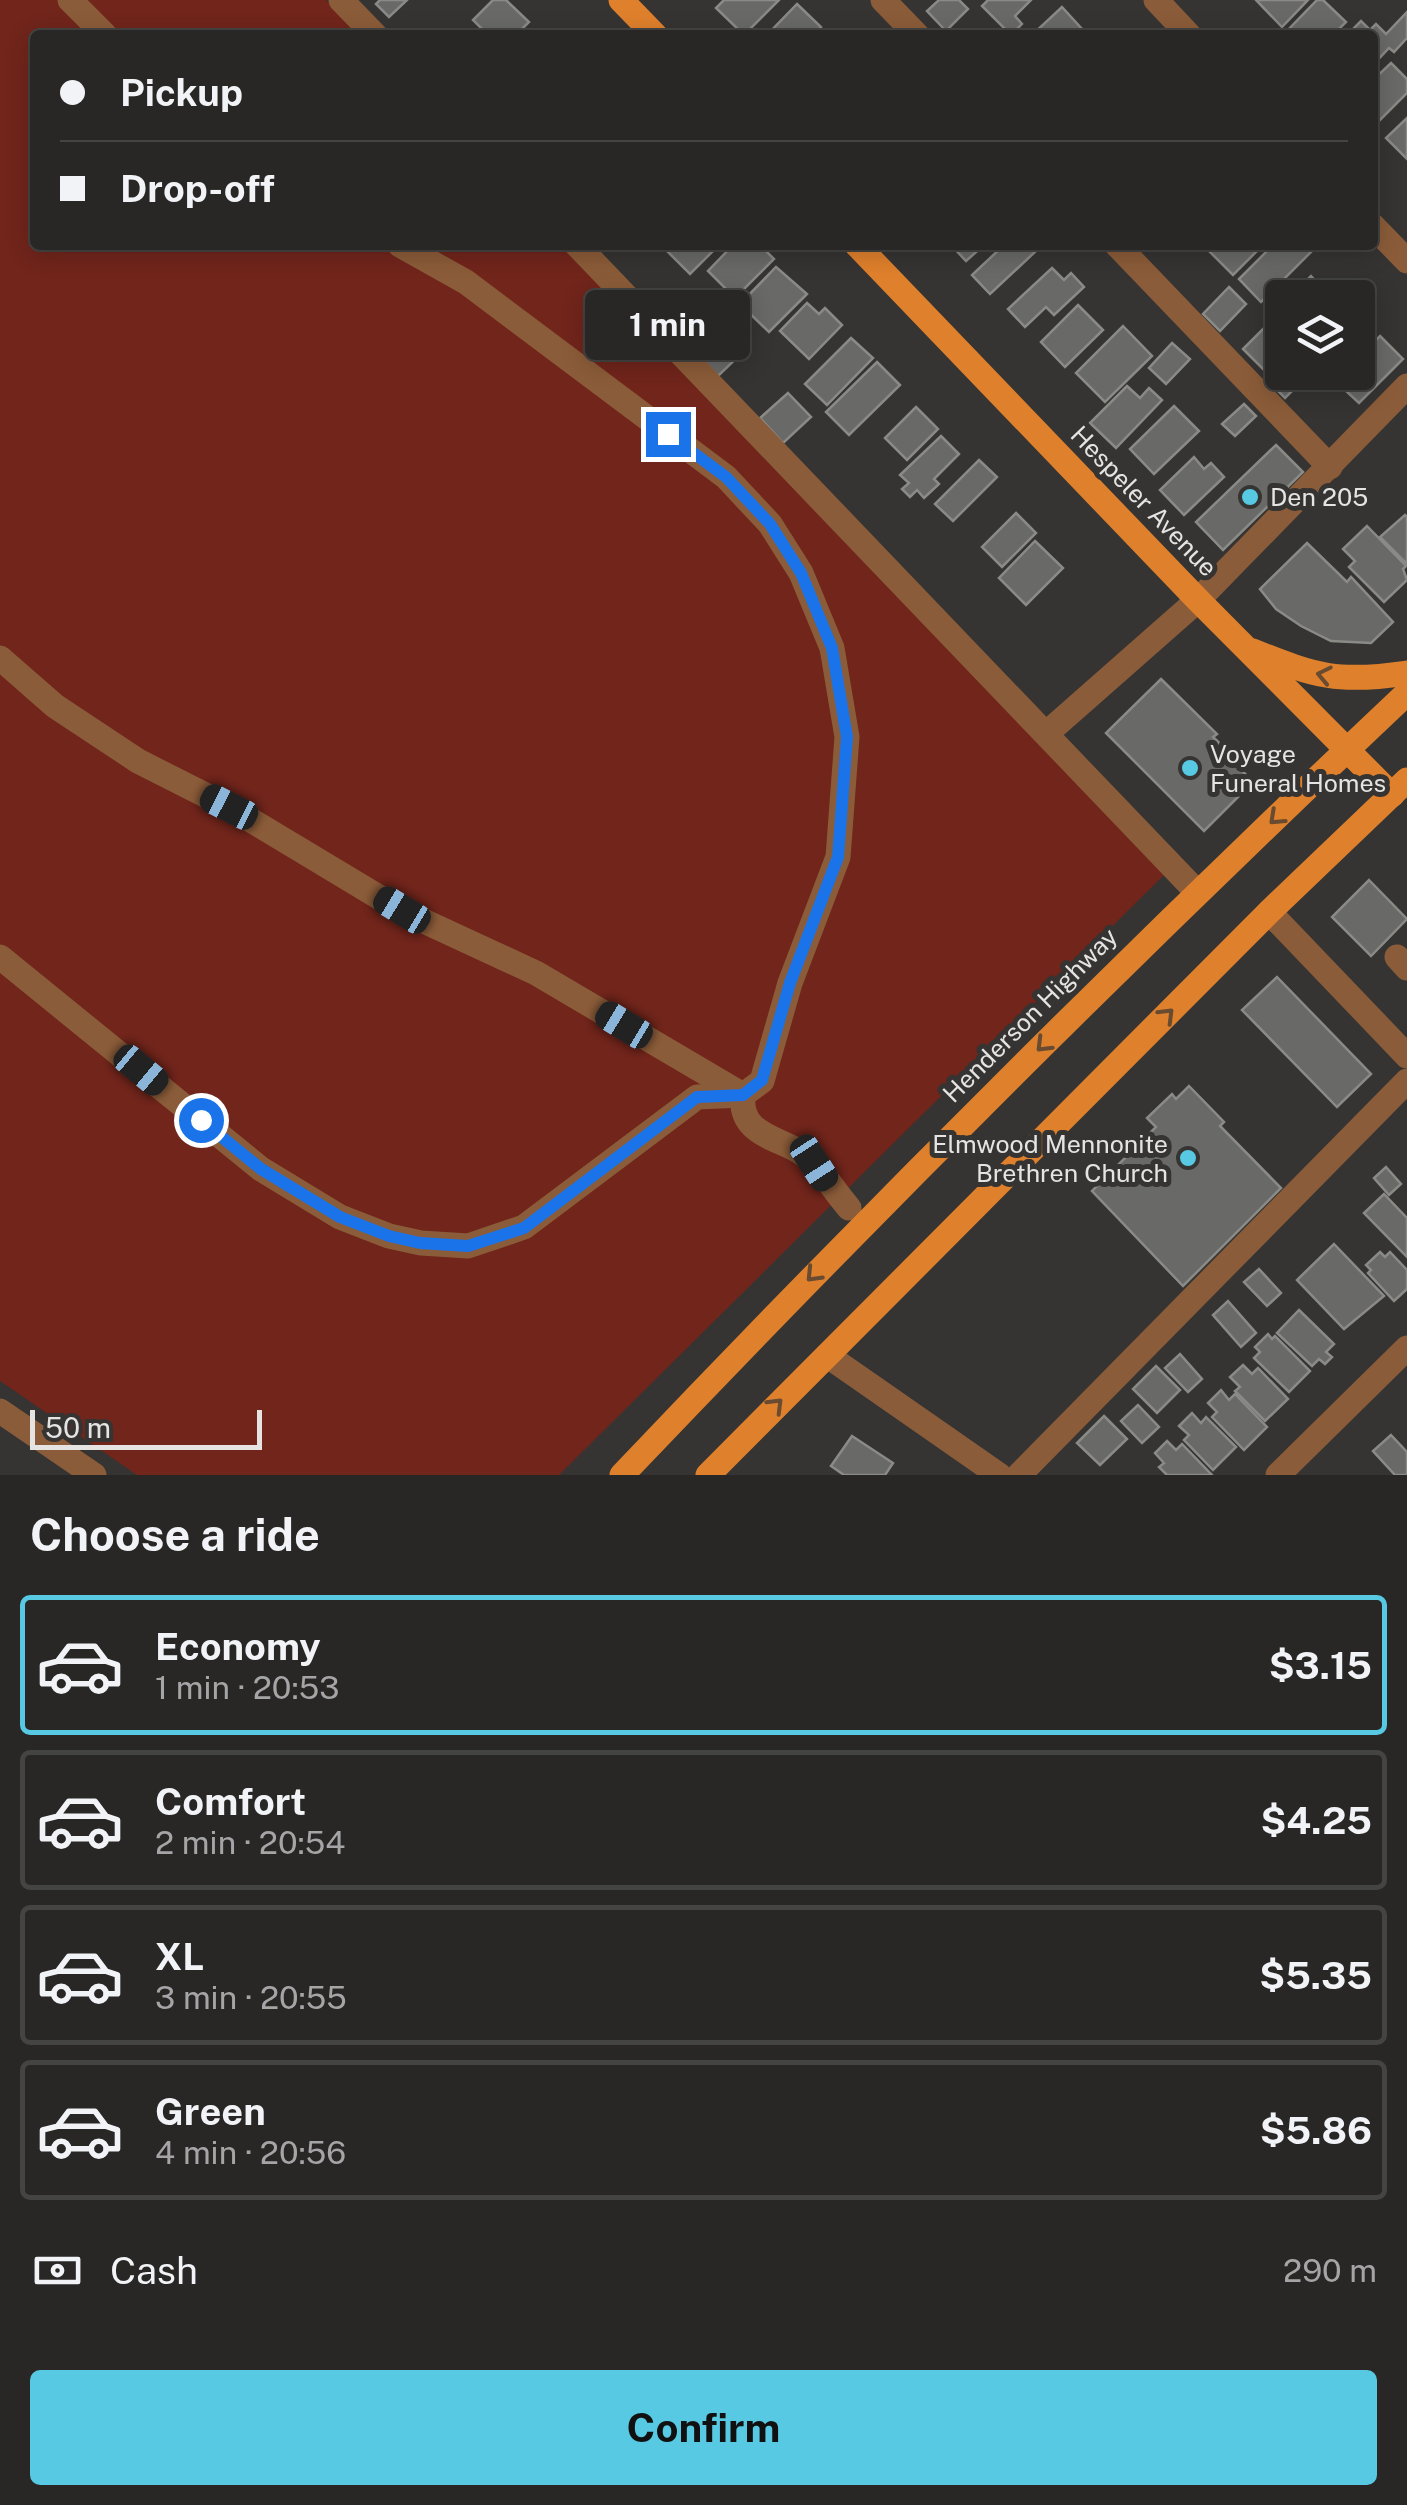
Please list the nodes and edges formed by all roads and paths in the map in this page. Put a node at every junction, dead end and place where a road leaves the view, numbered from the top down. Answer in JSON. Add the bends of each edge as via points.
{"nodes":[{"id":1,"x":70,"y":0,"type":"edge"},
{"id":2,"x":341,"y":0,"type":"edge"},
{"id":3,"x":621,"y":0,"type":"edge"},
{"id":4,"x":883,"y":0,"type":"edge"},
{"id":5,"x":1156,"y":0,"type":"edge"},
{"id":6,"x":100,"y":30,"type":"edge"},
{"id":7,"x":370,"y":30,"type":"edge"},
{"id":8,"x":650,"y":30,"type":"edge"},
{"id":9,"x":912,"y":30,"type":"edge"},
{"id":10,"x":1184,"y":30,"type":"edge"},
{"id":11,"x":1378,"y":232,"type":"edge"},
{"id":12,"x":409,"y":250,"type":"edge"},
{"id":13,"x":582,"y":250,"type":"edge"},
{"id":14,"x":861,"y":250,"type":"edge"},
{"id":15,"x":1123,"y":250,"type":"edge"},
{"id":16,"x":1407,"y":261,"type":"edge"},
{"id":17,"x":1407,"y":386,"type":"edge"},
{"id":18,"x":1330,"y":468,"type":"junction"},
{"id":19,"x":1198,"y":600,"type":"junction"},
{"id":20,"x":1244,"y":647,"type":"junction"},
{"id":21,"x":0,"y":658,"type":"edge"},
{"id":22,"x":1407,"y":673,"type":"edge"},
{"id":23,"x":1407,"y":694,"type":"edge"},
{"id":24,"x":1047,"y":733,"type":"junction"},
{"id":25,"x":1346,"y":751,"type":"junction"},
{"id":26,"x":1399,"y":787,"type":"edge"},
{"id":27,"x":1197,"y":892,"type":"junction"},
{"id":28,"x":1269,"y":912,"type":"junction"},
{"id":29,"x":0,"y":957,"type":"edge"},
{"id":30,"x":1407,"y":1056,"type":"edge"},
{"id":31,"x":1407,"y":1081,"type":"edge"},
{"id":32,"x":743,"y":1095,"type":"junction"},
{"id":33,"x":849,"y":1208,"type":"dead end"},
{"id":34,"x":1407,"y":1348,"type":"edge"},
{"id":35,"x":828,"y":1356,"type":"junction"},
{"id":36,"x":0,"y":1411,"type":"edge"},
{"id":37,"x":94,"y":1475,"type":"edge"},
{"id":38,"x":622,"y":1475,"type":"edge"},
{"id":39,"x":708,"y":1475,"type":"edge"},
{"id":40,"x":999,"y":1475,"type":"edge"},
{"id":41,"x":1019,"y":1475,"type":"edge"},
{"id":42,"x":1278,"y":1475,"type":"edge"}],
"edges":[{"from":1,"to":6,"type":"street"},
{"from":2,"to":7,"type":"street"},
{"from":3,"to":8,"type":"main road"},
{"from":4,"to":9,"type":"street"},
{"from":5,"to":10,"type":"street"},
{"from":11,"to":16,"type":"street"},
{"from":12,"to":32,"type":"street","via":[[466,282],[726,477],[770,524],[801,573],[832,648],[847,737],[838,857],[790,983],[770,1060],[762,1080]]},
{"from":13,"to":24,"type":"street"},
{"from":14,"to":19,"type":"main road","name":"Hespeler Avenue"},
{"from":15,"to":18,"type":"street"},
{"from":17,"to":18,"type":"street"},
{"from":18,"to":19,"type":"street"},
{"from":19,"to":20,"type":"main road","name":"Hespeler Avenue"},
{"from":19,"to":24,"type":"street"},
{"from":22,"to":20,"type":"main road","one_way":true,"via":[[1332,677]]},
{"from":20,"to":25,"type":"main road","name":"Hespeler Avenue"},
{"from":21,"to":32,"type":"street","via":[[55,706],[138,761],[402,910],[536,973]]},
{"from":23,"to":25,"type":"main road","name":"Henderson Highway"},
{"from":24,"to":27,"type":"street"},
{"from":25,"to":26,"type":"main road","name":"Hespeler Avenue"},
{"from":25,"to":27,"type":"main road","name":"Henderson Highway","one_way":true},
{"from":26,"to":28,"type":"main road"},
{"from":27,"to":38,"type":"main road","name":"Henderson Highway","one_way":true,"via":[[877,1208]]},
{"from":28,"to":30,"type":"street"},
{"from":35,"to":28,"type":"main road","one_way":true},
{"from":29,"to":32,"type":"street","via":[[261,1169],[340,1217],[420,1243],[468,1246],[524,1228],[697,1097]]},
{"from":31,"to":41,"type":"street"},
{"from":32,"to":33,"type":"street","via":[[749,1121],[762,1137],[801,1152]]},
{"from":34,"to":42,"type":"street"},
{"from":39,"to":35,"type":"main road","one_way":true},
{"from":35,"to":40,"type":"street"},
{"from":36,"to":37,"type":"street"}]}
